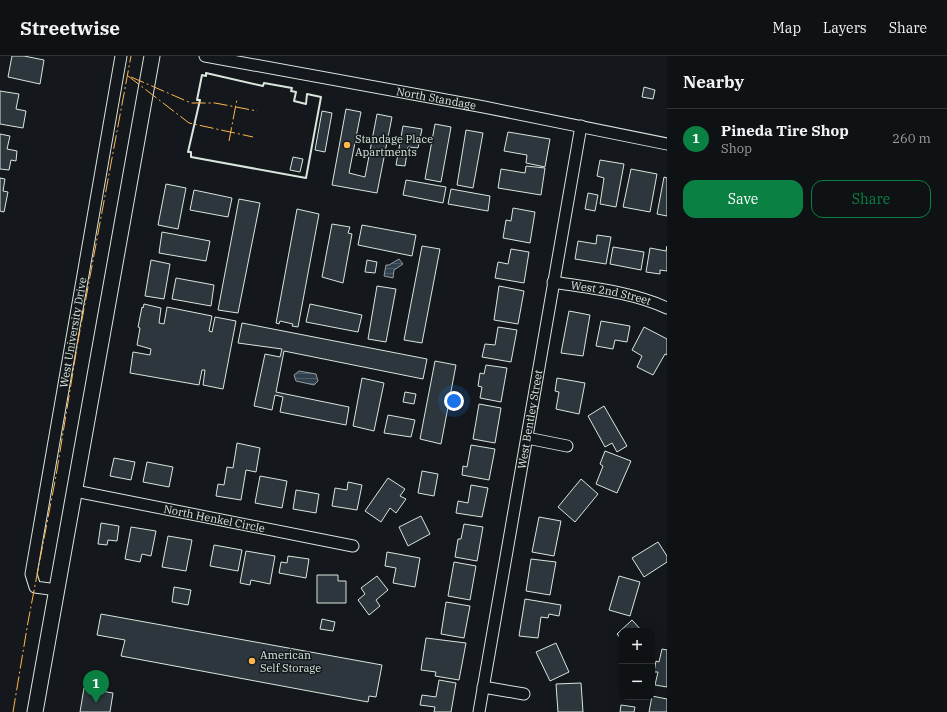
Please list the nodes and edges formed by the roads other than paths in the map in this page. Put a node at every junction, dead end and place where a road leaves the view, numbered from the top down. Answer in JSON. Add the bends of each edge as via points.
{"nodes":[{"id":1,"x":122,"y":56,"type":"edge"},
{"id":2,"x":152,"y":56,"type":"edge"},
{"id":3,"x":205,"y":56,"type":"edge"},
{"id":4,"x":581,"y":126,"type":"junction"},
{"id":5,"x":667,"y":144,"type":"edge"},
{"id":6,"x":553,"y":282,"type":"junction"},
{"id":7,"x":667,"y":308,"type":"edge"},
{"id":8,"x":527,"y":438,"type":"junction"},
{"id":9,"x":567,"y":446,"type":"dead end"},
{"id":10,"x":75,"y":491,"type":"junction"},
{"id":11,"x":353,"y":546,"type":"dead end"},
{"id":12,"x":57,"y":590,"type":"junction"},
{"id":13,"x":483,"y":687,"type":"junction"},
{"id":14,"x":524,"y":694,"type":"dead end"},
{"id":15,"x":35,"y":712,"type":"edge"},
{"id":16,"x":479,"y":712,"type":"edge"}],
"edges":[{"from":1,"to":12,"type":"street","name":"West University Drive","via":[[31,574],[35,587]]},
{"from":2,"to":10,"type":"main road"},
{"from":3,"to":4,"type":"street","name":"North Standage"},
{"from":4,"to":5,"type":"street","name":"North Standage"},
{"from":4,"to":6,"type":"street","name":"West Bentley Street"},
{"from":6,"to":7,"type":"street","name":"West 2nd Street","via":[[624,294],[656,302]]},
{"from":6,"to":8,"type":"street","name":"West Bentley Street"},
{"from":8,"to":9,"type":"street"},
{"from":8,"to":13,"type":"street","name":"West Bentley Street"},
{"from":10,"to":11,"type":"street","name":"North Henkel Circle"},
{"from":10,"to":12,"type":"main road"},
{"from":12,"to":15,"type":"main road"},
{"from":13,"to":14,"type":"street"},
{"from":13,"to":16,"type":"street","name":"West Bentley Street"}]}
